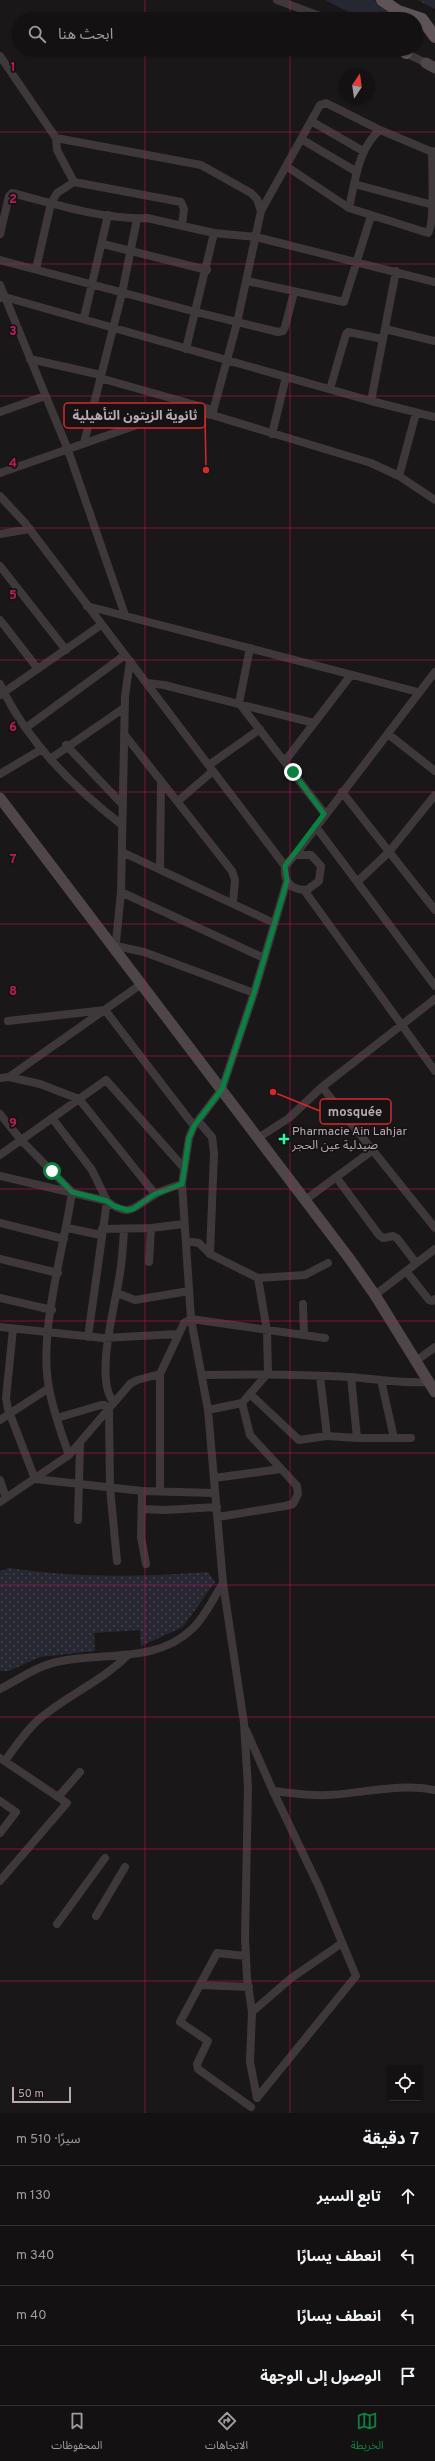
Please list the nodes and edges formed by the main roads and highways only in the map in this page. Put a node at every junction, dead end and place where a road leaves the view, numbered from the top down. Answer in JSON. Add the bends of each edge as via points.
{"nodes":[{"id":1,"x":382,"y":0,"type":"edge"},
{"id":2,"x":401,"y":12,"type":"edge"},
{"id":3,"x":423,"y":20,"type":"edge"},
{"id":4,"x":433,"y":35,"type":"edge"},
{"id":5,"x":0,"y":798,"type":"edge"},
{"id":6,"x":432,"y":1387,"type":"edge"}],
"edges":[{"from":1,"to":2,"type":"main road"},
{"from":3,"to":4,"type":"main road"},
{"from":5,"to":6,"type":"main road","via":[[375,1294]]}]}
